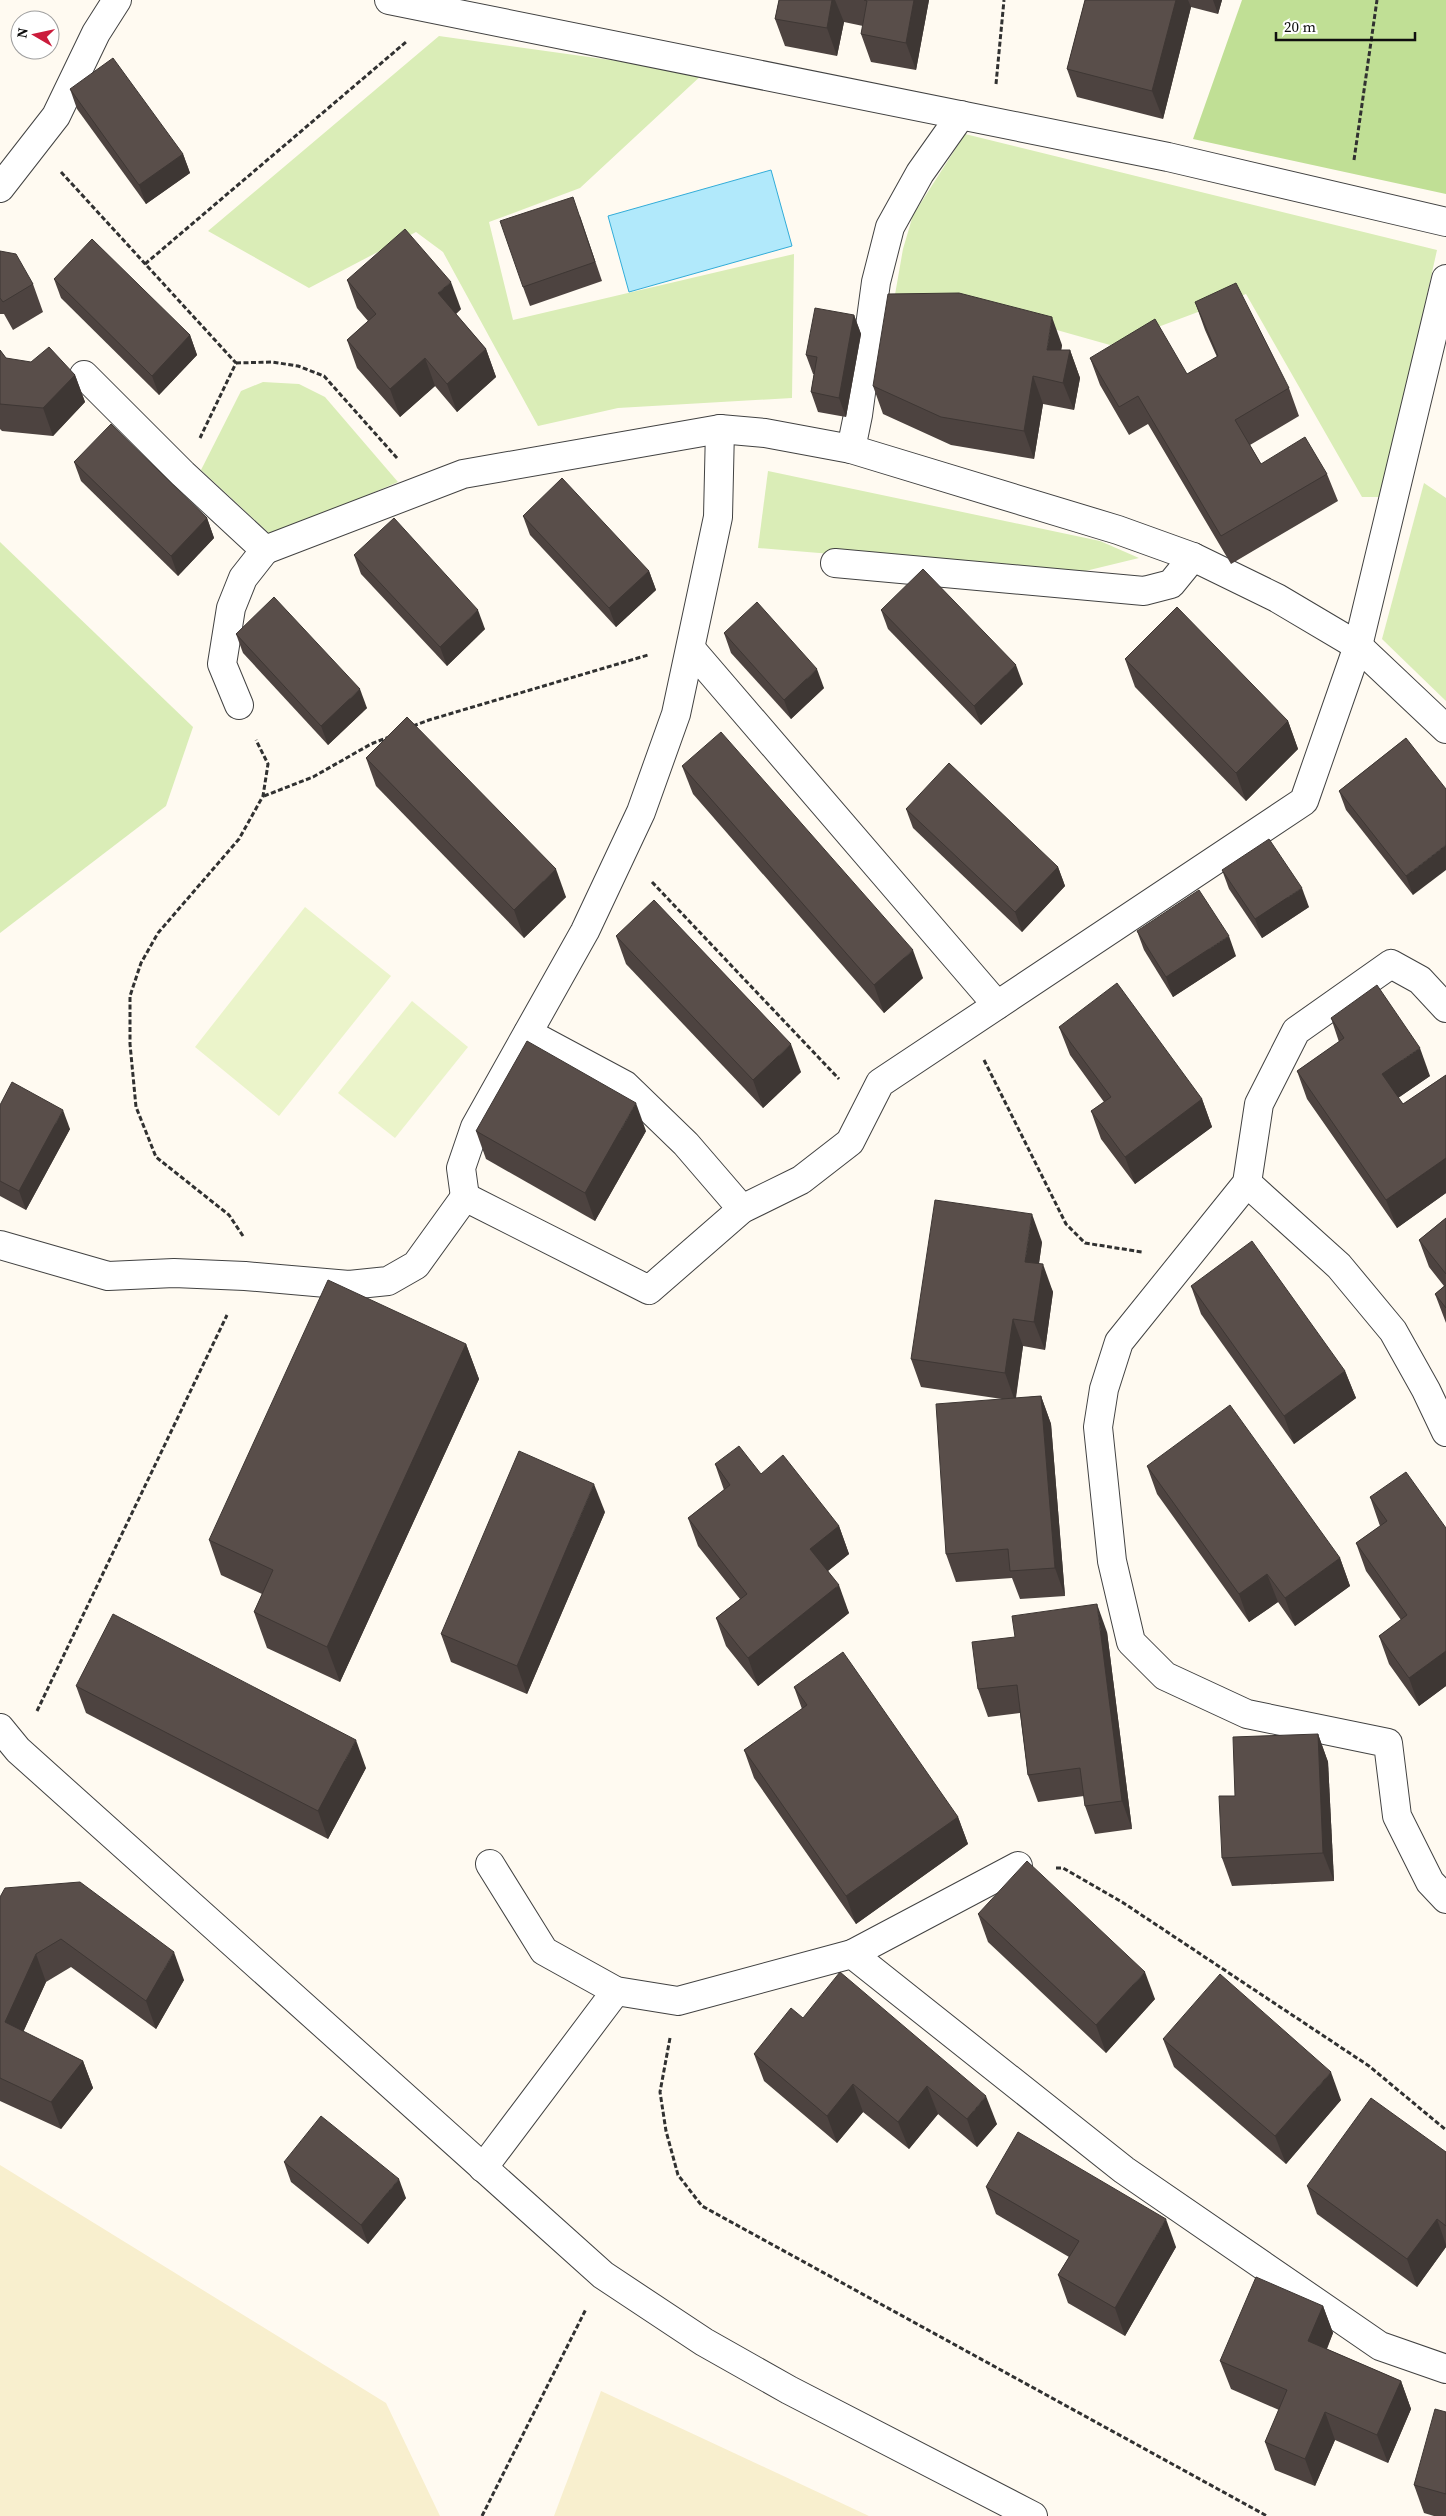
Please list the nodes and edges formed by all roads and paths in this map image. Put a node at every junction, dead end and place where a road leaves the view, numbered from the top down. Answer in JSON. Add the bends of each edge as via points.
{"nodes":[{"id":1,"x":117,"y":0,"type":"edge"},
{"id":2,"x":389,"y":0,"type":"edge"},
{"id":3,"x":1004,"y":0,"type":"edge"},
{"id":4,"x":1377,"y":0,"type":"edge"},
{"id":5,"x":443,"y":11,"type":"junction"},
{"id":6,"x":961,"y":115,"type":"junction"},
{"id":7,"x":992,"y":122,"type":"junction"},
{"id":8,"x":35,"y":144,"type":"junction"},
{"id":9,"x":0,"y":188,"type":"edge"},
{"id":10,"x":1349,"y":199,"type":"junction"},
{"id":11,"x":1446,"y":222,"type":"edge"},
{"id":12,"x":145,"y":264,"type":"junction"},
{"id":13,"x":1446,"y":279,"type":"edge"},
{"id":14,"x":236,"y":363,"type":"junction"},
{"id":15,"x":84,"y":375,"type":"dead end"},
{"id":16,"x":720,"y":429,"type":"junction"},
{"id":17,"x":851,"y":449,"type":"junction"},
{"id":18,"x":183,"y":474,"type":"junction"},
{"id":19,"x":424,"y":489,"type":"junction"},
{"id":20,"x":265,"y":550,"type":"junction"},
{"id":21,"x":1193,"y":557,"type":"junction"},
{"id":22,"x":835,"y":563,"type":"dead end"},
{"id":23,"x":1358,"y":646,"type":"junction"},
{"id":24,"x":691,"y":649,"type":"junction"},
{"id":25,"x":239,"y":705,"type":"joint"},
{"id":26,"x":1446,"y":729,"type":"edge"},
{"id":27,"x":404,"y":730,"type":"edge"},
{"id":28,"x":396,"y":734,"type":"edge"},
{"id":29,"x":263,"y":796,"type":"junction"},
{"id":30,"x":623,"y":851,"type":"junction"},
{"id":31,"x":997,"y":1005,"type":"junction"},
{"id":32,"x":1446,"y":1008,"type":"edge"},
{"id":33,"x":967,"y":1026,"type":"junction"},
{"id":34,"x":528,"y":1033,"type":"junction"},
{"id":35,"x":867,"y":1108,"type":"junction"},
{"id":36,"x":1247,"y":1183,"type":"junction"},
{"id":37,"x":466,"y":1197,"type":"junction"},
{"id":38,"x":742,"y":1209,"type":"junction"},
{"id":39,"x":0,"y":1244,"type":"edge"},
{"id":40,"x":1185,"y":1258,"type":"junction"},
{"id":41,"x":246,"y":1276,"type":"junction"},
{"id":42,"x":1446,"y":1432,"type":"edge"},
{"id":43,"x":0,"y":1728,"type":"edge"},
{"id":44,"x":18,"y":1750,"type":"junction"},
{"id":45,"x":490,"y":1864,"type":"dead end"},
{"id":46,"x":1018,"y":1866,"type":"joint"},
{"id":47,"x":1446,"y":1899,"type":"edge"},
{"id":48,"x":852,"y":1954,"type":"junction"},
{"id":49,"x":616,"y":1991,"type":"junction"},
{"id":50,"x":678,"y":2001,"type":"junction"},
{"id":51,"x":1446,"y":2130,"type":"edge"},
{"id":52,"x":484,"y":2168,"type":"junction"},
{"id":53,"x":603,"y":2275,"type":"junction"},
{"id":54,"x":1446,"y":2369,"type":"edge"},
{"id":55,"x":483,"y":2516,"type":"edge"},
{"id":56,"x":1033,"y":2516,"type":"edge"},
{"id":57,"x":1267,"y":2516,"type":"edge"}],
"edges":[{"from":1,"to":8,"type":"street","via":[[96,33],[56,116]]},
{"from":2,"to":5,"type":"street"},
{"from":3,"to":7,"type":"path"},
{"from":4,"to":10,"type":"path"},
{"from":5,"to":6,"type":"street"},
{"from":5,"to":12,"type":"path"},
{"from":6,"to":7,"type":"street"},
{"from":6,"to":17,"type":"street","via":[[920,173],[890,227],[876,282]]},
{"from":7,"to":10,"type":"street","via":[[1168,157]]},
{"from":8,"to":9,"type":"street"},
{"from":8,"to":12,"type":"path"},
{"from":10,"to":11,"type":"street"},
{"from":12,"to":14,"type":"path"},
{"from":13,"to":23,"type":"street"},
{"from":14,"to":18,"type":"path"},
{"from":14,"to":19,"type":"path","via":[[272,362],[298,366],[324,376]]},
{"from":15,"to":18,"type":"street"},
{"from":16,"to":17,"type":"street","via":[[765,433]]},
{"from":16,"to":19,"type":"street","via":[[463,474]]},
{"from":16,"to":24,"type":"street","via":[[718,517]]},
{"from":17,"to":21,"type":"street","via":[[1118,530]]},
{"from":18,"to":20,"type":"street"},
{"from":19,"to":20,"type":"street"},
{"from":20,"to":25,"type":"street","via":[[243,578],[231,608],[222,664]]},
{"from":21,"to":22,"type":"street","via":[[1171,584],[1144,591]]},
{"from":21,"to":23,"type":"street","via":[[1277,598]]},
{"from":23,"to":26,"type":"street"},
{"from":23,"to":31,"type":"street","via":[[1304,801]]},
{"from":24,"to":27,"type":"path","via":[[658,652]]},
{"from":24,"to":30,"type":"street","via":[[676,714],[642,812]]},
{"from":24,"to":31,"type":"street"},
{"from":25,"to":29,"type":"path","via":[[268,764]]},
{"from":28,"to":29,"type":"path","via":[[371,744],[313,778]]},
{"from":29,"to":41,"type":"path","via":[[239,839],[158,933],[141,962],[130,996],[130,1044],[136,1107],[156,1157],[229,1215],[246,1241]]},
{"from":30,"to":34,"type":"street","via":[[585,931]]},
{"from":30,"to":35,"type":"path"},
{"from":31,"to":33,"type":"street"},
{"from":32,"to":36,"type":"street","via":[[1420,980],[1391,964],[1296,1031],[1259,1104]]},
{"from":33,"to":35,"type":"street","via":[[880,1083]]},
{"from":33,"to":40,"type":"path","via":[[1066,1224],[1085,1243]]},
{"from":34,"to":37,"type":"street","via":[[475,1127],[461,1168]]},
{"from":34,"to":38,"type":"street","via":[[625,1085],[686,1144]]},
{"from":35,"to":38,"type":"street","via":[[850,1142],[801,1180]]},
{"from":36,"to":40,"type":"street"},
{"from":36,"to":42,"type":"street","via":[[1339,1266],[1393,1331]]},
{"from":37,"to":38,"type":"street","via":[[649,1290]]},
{"from":37,"to":41,"type":"street","via":[[416,1265],[388,1281],[349,1285]]},
{"from":39,"to":41,"type":"street","via":[[108,1276]]},
{"from":40,"to":47,"type":"street","via":[[1119,1342],[1104,1389],[1098,1427],[1112,1561],[1131,1642],[1165,1676],[1247,1714],[1388,1743],[1397,1816],[1430,1882]]},
{"from":41,"to":44,"type":"path"},
{"from":43,"to":44,"type":"street"},
{"from":44,"to":52,"type":"street"},
{"from":45,"to":49,"type":"street","via":[[544,1951]]},
{"from":46,"to":48,"type":"street"},
{"from":46,"to":51,"type":"path","via":[[1064,1868],[1122,1902],[1369,2066]]},
{"from":48,"to":50,"type":"street"},
{"from":48,"to":54,"type":"street","via":[[1124,2170],[1380,2346]]},
{"from":49,"to":50,"type":"street"},
{"from":49,"to":52,"type":"street"},
{"from":50,"to":57,"type":"path","via":[[660,2092],[678,2175],[702,2206]]},
{"from":52,"to":53,"type":"street"},
{"from":53,"to":55,"type":"path"},
{"from":53,"to":56,"type":"street","via":[[704,2342],[789,2390]]}]}
